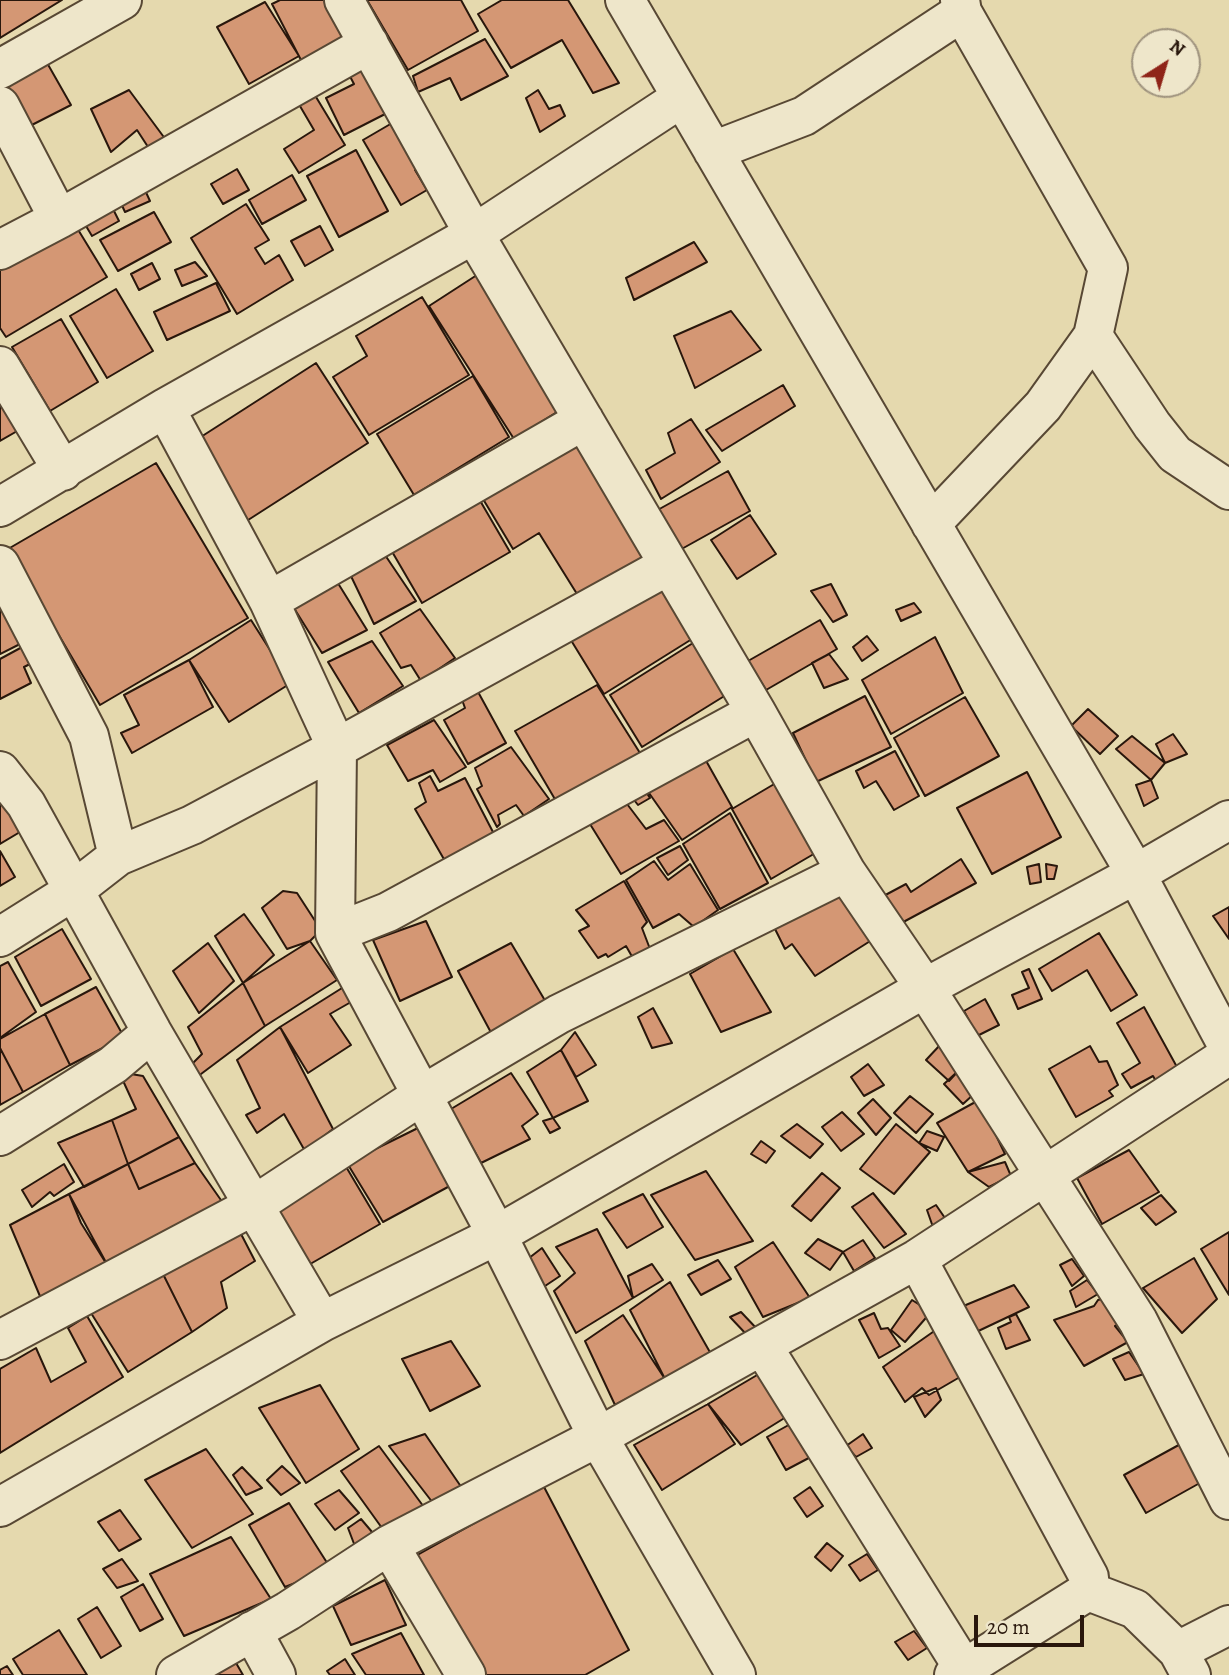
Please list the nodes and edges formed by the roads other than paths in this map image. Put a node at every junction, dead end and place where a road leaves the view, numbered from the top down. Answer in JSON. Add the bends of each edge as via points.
{"nodes":[{"id":1,"x":122,"y":0,"type":"edge"},
{"id":2,"x":344,"y":0,"type":"edge"},
{"id":3,"x":625,"y":0,"type":"edge"},
{"id":4,"x":961,"y":6,"type":"edge"},
{"id":5,"x":369,"y":44,"type":"junction"},
{"id":6,"x":0,"y":69,"type":"edge"},
{"id":7,"x":681,"y":98,"type":"junction"},
{"id":8,"x":0,"y":106,"type":"edge"},
{"id":9,"x":713,"y":151,"type":"junction"},
{"id":10,"x":59,"y":219,"type":"junction"},
{"id":11,"x":474,"y":234,"type":"junction"},
{"id":12,"x":0,"y":250,"type":"edge"},
{"id":13,"x":1093,"y":336,"type":"junction"},
{"id":14,"x":0,"y":366,"type":"edge"},
{"id":15,"x":165,"y":408,"type":"junction"},
{"id":16,"x":584,"y":420,"type":"junction"},
{"id":17,"x":63,"y":471,"type":"junction"},
{"id":18,"x":1229,"y":490,"type":"edge"},
{"id":19,"x":0,"y":507,"type":"edge"},
{"id":20,"x":930,"y":524,"type":"junction"},
{"id":21,"x":0,"y":565,"type":"edge"},
{"id":22,"x":669,"y":565,"type":"junction"},
{"id":23,"x":270,"y":601,"type":"junction"},
{"id":24,"x":756,"y":712,"type":"junction"},
{"id":25,"x":337,"y":748,"type":"junction"},
{"id":26,"x":0,"y":771,"type":"edge"},
{"id":27,"x":1229,"y":820,"type":"edge"},
{"id":28,"x":118,"y":856,"type":"junction"},
{"id":29,"x":846,"y":872,"type":"junction"},
{"id":30,"x":1136,"y":874,"type":"junction"},
{"id":31,"x":73,"y":891,"type":"junction"},
{"id":32,"x":335,"y":933,"type":"junction"},
{"id":33,"x":0,"y":937,"type":"edge"},
{"id":34,"x":925,"y":988,"type":"junction"},
{"id":35,"x":152,"y":1032,"type":"junction"},
{"id":36,"x":1229,"y":1048,"type":"edge"},
{"id":37,"x":1229,"y":1055,"type":"edge"},
{"id":38,"x":422,"y":1095,"type":"junction"},
{"id":39,"x":0,"y":1136,"type":"edge"},
{"id":40,"x":1046,"y":1175,"type":"junction"},
{"id":41,"x":253,"y":1206,"type":"junction"},
{"id":42,"x":497,"y":1235,"type":"junction"},
{"id":43,"x":917,"y":1259,"type":"junction"},
{"id":44,"x":322,"y":1322,"type":"junction"},
{"id":45,"x":0,"y":1340,"type":"edge"},
{"id":46,"x":763,"y":1348,"type":"junction"},
{"id":47,"x":598,"y":1437,"type":"junction"},
{"id":48,"x":1229,"y":1500,"type":"edge"},
{"id":49,"x":0,"y":1507,"type":"edge"},
{"id":50,"x":389,"y":1545,"type":"junction"},
{"id":51,"x":1088,"y":1591,"type":"junction"},
{"id":52,"x":1229,"y":1625,"type":"edge"},
{"id":53,"x":252,"y":1631,"type":"junction"},
{"id":54,"x":1184,"y":1663,"type":"edge"},
{"id":55,"x":959,"y":1672,"type":"edge"},
{"id":56,"x":176,"y":1675,"type":"edge"},
{"id":57,"x":276,"y":1675,"type":"edge"},
{"id":58,"x":466,"y":1675,"type":"edge"},
{"id":59,"x":736,"y":1675,"type":"edge"}],
"edges":[{"from":1,"to":6,"type":"street"},
{"from":2,"to":5,"type":"street"},
{"from":3,"to":7,"type":"street"},
{"from":4,"to":9,"type":"street","via":[[804,116]]},
{"from":4,"to":13,"type":"street","via":[[1108,268]]},
{"from":5,"to":10,"type":"street"},
{"from":5,"to":11,"type":"street"},
{"from":7,"to":9,"type":"street"},
{"from":7,"to":11,"type":"street"},
{"from":8,"to":10,"type":"street"},
{"from":9,"to":20,"type":"street"},
{"from":10,"to":12,"type":"street"},
{"from":11,"to":15,"type":"street"},
{"from":11,"to":16,"type":"street"},
{"from":13,"to":18,"type":"street","via":[[1175,454]]},
{"from":13,"to":20,"type":"street","via":[[1043,406]]},
{"from":14,"to":17,"type":"street"},
{"from":15,"to":17,"type":"street"},
{"from":15,"to":23,"type":"street"},
{"from":16,"to":22,"type":"street"},
{"from":16,"to":23,"type":"street"},
{"from":17,"to":19,"type":"street"},
{"from":20,"to":30,"type":"street"},
{"from":21,"to":28,"type":"street","via":[[89,736]]},
{"from":22,"to":24,"type":"street"},
{"from":22,"to":25,"type":"street"},
{"from":23,"to":25,"type":"street"},
{"from":24,"to":29,"type":"street"},
{"from":24,"to":32,"type":"street","via":[[410,900]]},
{"from":25,"to":28,"type":"street","via":[[192,825]]},
{"from":25,"to":32,"type":"street"},
{"from":26,"to":31,"type":"street","via":[[26,804]]},
{"from":27,"to":30,"type":"street"},
{"from":28,"to":31,"type":"street"},
{"from":29,"to":34,"type":"street"},
{"from":29,"to":38,"type":"street","via":[[559,1014]]},
{"from":30,"to":34,"type":"street"},
{"from":30,"to":36,"type":"street"},
{"from":31,"to":33,"type":"street"},
{"from":31,"to":35,"type":"street"},
{"from":32,"to":38,"type":"street"},
{"from":34,"to":40,"type":"street"},
{"from":34,"to":42,"type":"street"},
{"from":35,"to":39,"type":"street","via":[[113,1065]]},
{"from":35,"to":41,"type":"street"},
{"from":37,"to":40,"type":"street"},
{"from":38,"to":41,"type":"street"},
{"from":38,"to":42,"type":"street"},
{"from":40,"to":43,"type":"street"},
{"from":40,"to":48,"type":"street","via":[[1138,1321]]},
{"from":41,"to":44,"type":"street"},
{"from":41,"to":45,"type":"street"},
{"from":42,"to":44,"type":"street"},
{"from":42,"to":47,"type":"street"},
{"from":43,"to":46,"type":"street"},
{"from":43,"to":51,"type":"street","via":[[1089,1577]]},
{"from":44,"to":49,"type":"street"},
{"from":46,"to":47,"type":"street"},
{"from":46,"to":55,"type":"street"},
{"from":47,"to":50,"type":"street"},
{"from":47,"to":59,"type":"street"},
{"from":50,"to":53,"type":"street"},
{"from":50,"to":58,"type":"street"},
{"from":51,"to":54,"type":"street","via":[[1135,1609]]},
{"from":51,"to":55,"type":"street"},
{"from":52,"to":54,"type":"street"},
{"from":53,"to":56,"type":"street"},
{"from":53,"to":57,"type":"street"}]}
